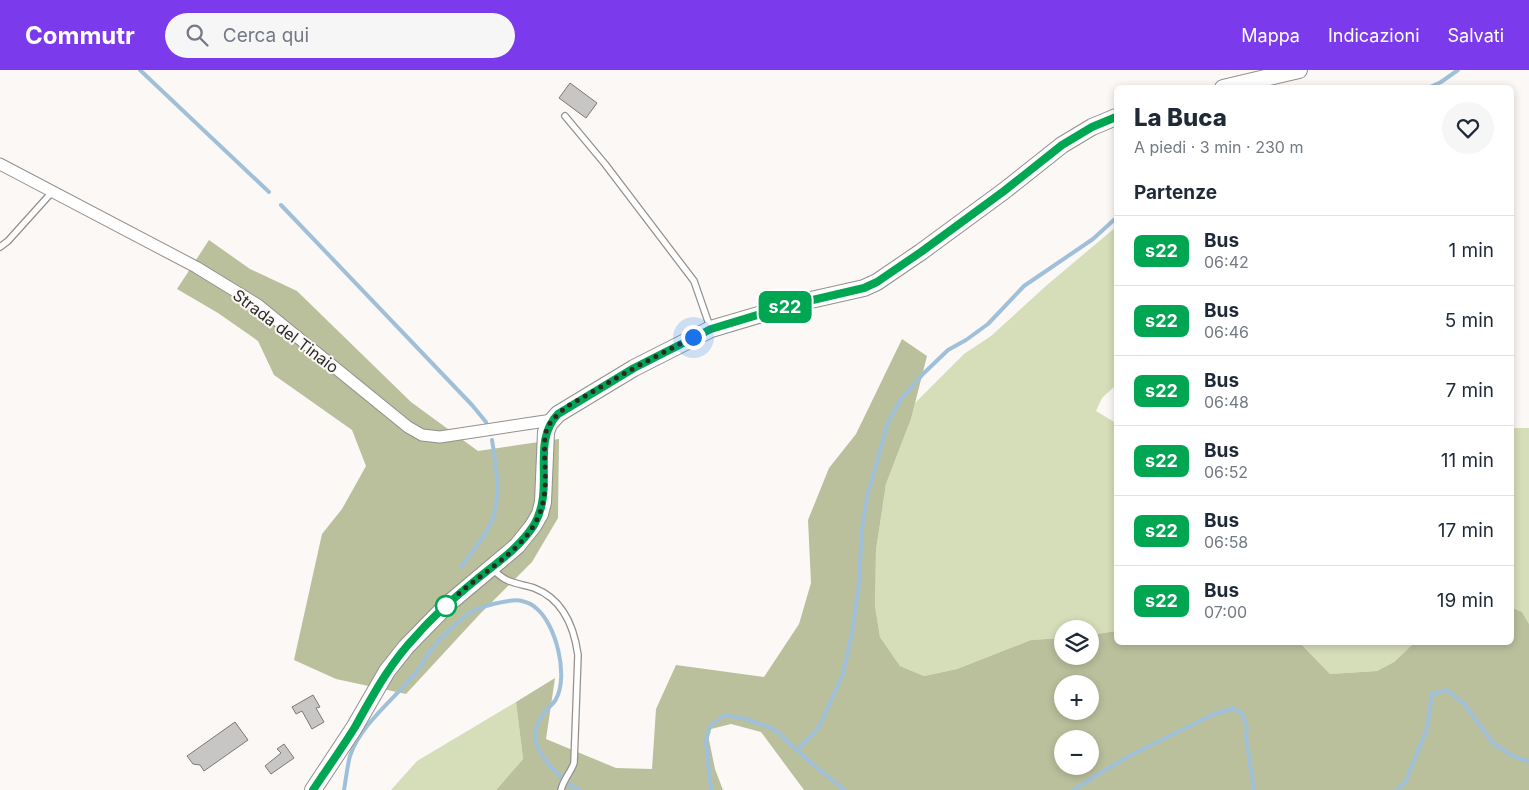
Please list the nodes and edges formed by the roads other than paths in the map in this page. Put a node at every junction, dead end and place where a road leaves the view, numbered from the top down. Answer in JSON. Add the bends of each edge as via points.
{"nodes":[{"id":1,"x":1299,"y":70,"type":"edge"},
{"id":2,"x":1236,"y":85,"type":"edge"},
{"id":3,"x":564,"y":116,"type":"dead end"},
{"id":4,"x":1114,"y":118,"type":"edge"},
{"id":5,"x":0,"y":164,"type":"edge"},
{"id":6,"x":53,"y":191,"type":"junction"},
{"id":7,"x":0,"y":246,"type":"edge"},
{"id":8,"x":711,"y":329,"type":"junction"},
{"id":9,"x":552,"y":420,"type":"junction"},
{"id":10,"x":491,"y":568,"type":"junction"},
{"id":11,"x":562,"y":787,"type":"edge"},
{"id":12,"x":313,"y":790,"type":"edge"}],
"edges":[{"from":1,"to":2,"type":"street"},
{"from":3,"to":8,"type":"lane","via":[[694,281]]},
{"from":4,"to":8,"type":"street","via":[[1068,142],[877,282]]},
{"from":5,"to":6,"type":"street","name":"Strada del Tinaio"},
{"from":6,"to":7,"type":"lane"},
{"from":6,"to":9,"type":"street","name":"Strada del Tinaio","via":[[196,267],[258,305],[422,435],[440,437]]},
{"from":8,"to":9,"type":"street","via":[[634,368],[566,407]]},
{"from":9,"to":10,"type":"street","via":[[545,437],[544,494],[540,514],[523,540]]},
{"from":10,"to":11,"type":"lane","via":[[507,580],[535,588],[551,598],[562,608],[576,638],[574,763]]},
{"from":10,"to":12,"type":"street","via":[[443,608],[406,647],[384,676]]}]}
